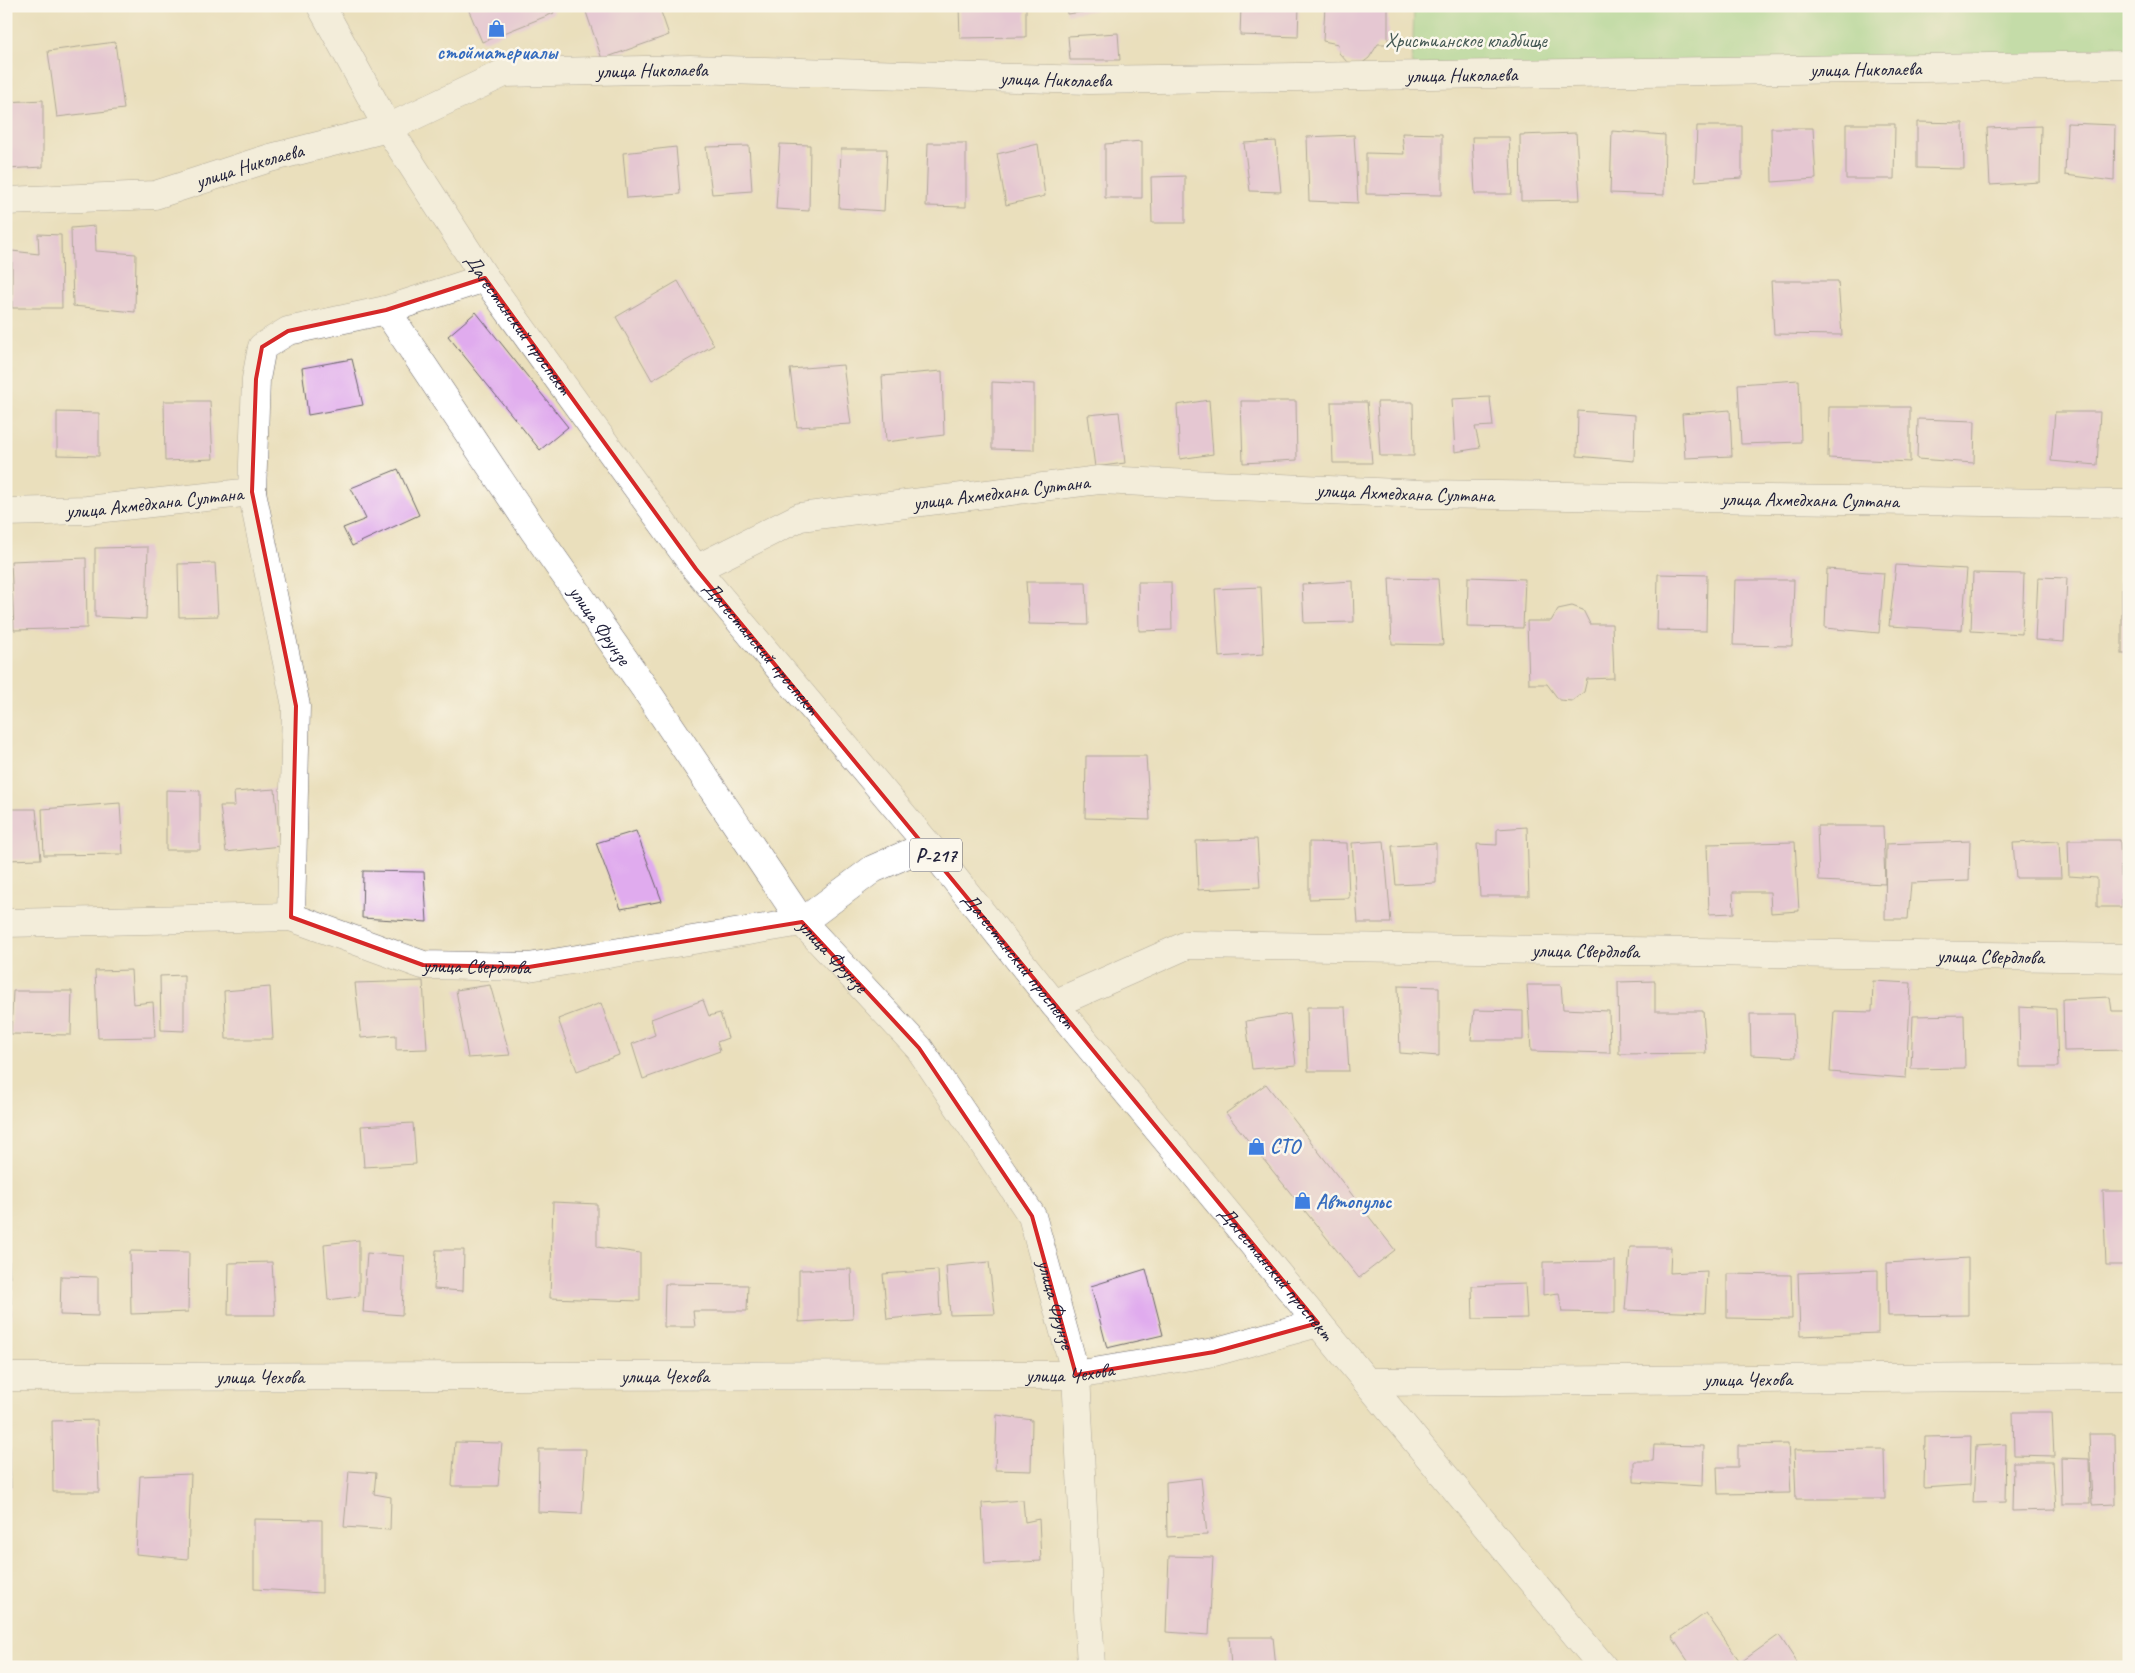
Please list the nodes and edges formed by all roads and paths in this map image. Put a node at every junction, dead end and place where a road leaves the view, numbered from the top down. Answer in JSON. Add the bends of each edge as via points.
{"nodes":[{"id":1,"x":321,"y":6,"type":"edge"},
{"id":2,"x":2129,"y":64,"type":"edge"},
{"id":3,"x":388,"y":128,"type":"junction"},
{"id":4,"x":6,"y":201,"type":"edge"},
{"id":5,"x":485,"y":278,"type":"junction"},
{"id":6,"x":386,"y":310,"type":"junction"},
{"id":7,"x":252,"y":492,"type":"junction"},
{"id":8,"x":2129,"y":504,"type":"edge"},
{"id":9,"x":6,"y":512,"type":"edge"},
{"id":10,"x":696,"y":569,"type":"junction"},
{"id":11,"x":928,"y":845,"type":"junction"},
{"id":12,"x":291,"y":917,"type":"junction"},
{"id":13,"x":802,"y":922,"type":"junction"},
{"id":14,"x":6,"y":923,"type":"edge"},
{"id":15,"x":2129,"y":958,"type":"edge"},
{"id":16,"x":1054,"y":1004,"type":"junction"},
{"id":17,"x":1318,"y":1323,"type":"junction"},
{"id":18,"x":1076,"y":1375,"type":"junction"},
{"id":19,"x":2129,"y":1376,"type":"edge"},
{"id":20,"x":6,"y":1377,"type":"edge"},
{"id":21,"x":1367,"y":1382,"type":"junction"},
{"id":22,"x":1091,"y":1667,"type":"edge"},
{"id":23,"x":1602,"y":1667,"type":"edge"}],
"edges":[{"from":1,"to":3,"type":"main road","name":"Дагестанский проспект","number":"Р-217"},
{"from":2,"to":3,"type":"main road","name":"улица Николаева","via":[[1089,80],[690,69],[504,73]]},
{"from":3,"to":4,"type":"main road","name":"улица Николаева","via":[[270,158],[155,195]]},
{"from":3,"to":5,"type":"main road","name":"Дагестанский проспект","number":"Р-217"},
{"from":5,"to":6,"type":"main road","name":"улица Ахмедхана Султана"},
{"from":5,"to":10,"type":"main road","name":"Дагестанский проспект","number":"Р-217"},
{"from":6,"to":7,"type":"main road","name":"улица Ахмедхана Султана","via":[[288,331],[262,347],[256,379]]},
{"from":6,"to":13,"type":"main road","name":"улица Фрунзе"},
{"from":7,"to":9,"type":"main road","name":"улица Ахмедхана Султана","via":[[87,510]]},
{"from":7,"to":12,"type":"main road","via":[[296,706]]},
{"from":8,"to":10,"type":"main road","name":"улица Ахмедхана Султана","via":[[1422,494],[1099,480],[800,517]]},
{"from":10,"to":11,"type":"main road","name":"Дагестанский проспект","number":"Р-217"},
{"from":11,"to":13,"type":"main road","name":"улица Свердлова","via":[[873,869]]},
{"from":11,"to":16,"type":"main road","name":"Дагестанский проспект","number":"Р-217"},
{"from":12,"to":13,"type":"main road","name":"улица Свердлова","via":[[423,965],[529,967]]},
{"from":12,"to":14,"type":"main road","name":"улица Свердлова"},
{"from":13,"to":18,"type":"main road","name":"улица Фрунзе","via":[[919,1048],[1032,1216]]},
{"from":15,"to":16,"type":"main road","name":"улица Свердлова","via":[[1187,945]]},
{"from":16,"to":17,"type":"main road","name":"Дагестанский проспект","number":"Р-217"},
{"from":17,"to":18,"type":"main road","name":"улица Чехова","via":[[1214,1352]]},
{"from":17,"to":21,"type":"main road","name":"Дагестанский проспект","number":"Р-217"},
{"from":18,"to":20,"type":"main road","name":"улица Чехова"},
{"from":18,"to":22,"type":"main road","name":"улица Фрунзе"},
{"from":19,"to":21,"type":"main road","name":"улица Чехова"},
{"from":21,"to":23,"type":"main road","name":"Дагестанский проспект","number":"Р-217"}]}
